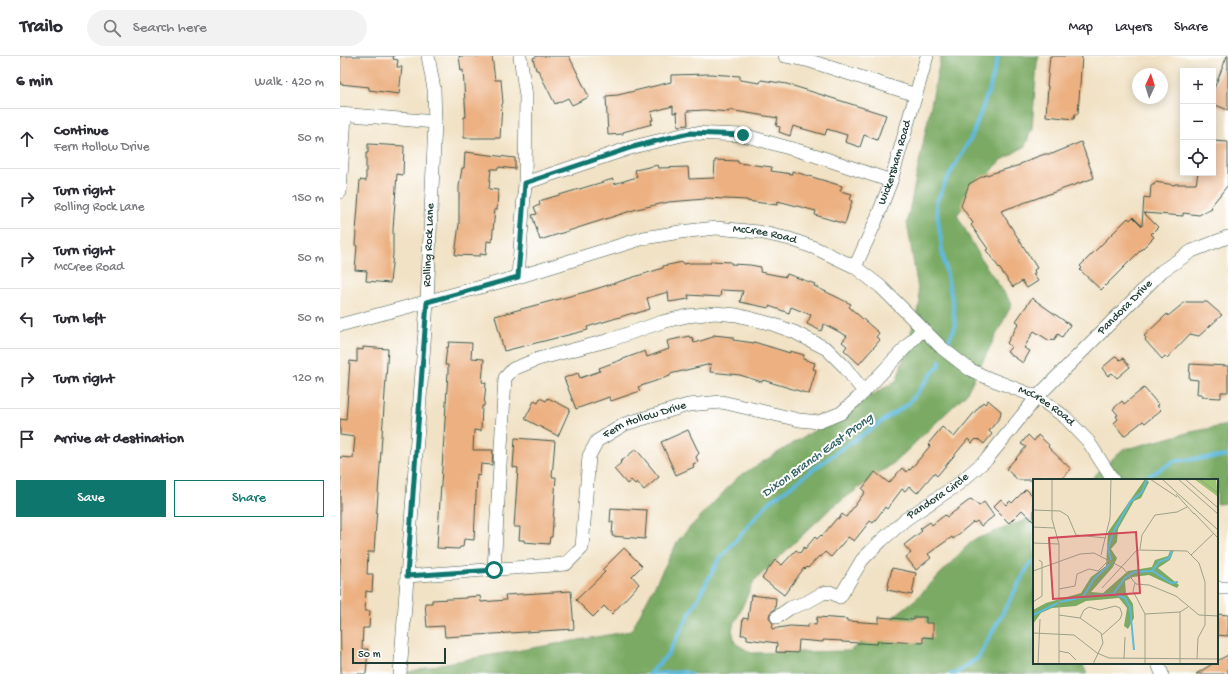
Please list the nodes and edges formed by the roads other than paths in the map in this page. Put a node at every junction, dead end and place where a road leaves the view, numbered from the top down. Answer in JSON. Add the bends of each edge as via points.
{"nodes":[{"id":1,"x":428,"y":56,"type":"edge"},
{"id":2,"x":520,"y":56,"type":"edge"},
{"id":3,"x":784,"y":56,"type":"edge"},
{"id":4,"x":927,"y":56,"type":"edge"},
{"id":5,"x":916,"y":95,"type":"junction"},
{"id":6,"x":343,"y":115,"type":"edge"},
{"id":7,"x":434,"y":122,"type":"junction"},
{"id":8,"x":891,"y":181,"type":"junction"},
{"id":9,"x":525,"y":183,"type":"junction"},
{"id":10,"x":340,"y":192,"type":"edge"},
{"id":11,"x":340,"y":199,"type":"edge"},
{"id":12,"x":1228,"y":237,"type":"edge"},
{"id":13,"x":855,"y":267,"type":"junction"},
{"id":14,"x":518,"y":277,"type":"junction"},
{"id":15,"x":427,"y":302,"type":"junction"},
{"id":16,"x":340,"y":325,"type":"edge"},
{"id":17,"x":923,"y":329,"type":"junction"},
{"id":18,"x":864,"y":392,"type":"junction"},
{"id":19,"x":1037,"y":397,"type":"junction"},
{"id":20,"x":1111,"y":478,"type":"edge"},
{"id":21,"x":494,"y":570,"type":"junction"},
{"id":22,"x":407,"y":576,"type":"junction"},
{"id":23,"x":777,"y":617,"type":"dead end"},
{"id":24,"x":1158,"y":664,"type":"edge"},
{"id":25,"x":400,"y":674,"type":"edge"},
{"id":26,"x":1162,"y":674,"type":"edge"}],
"edges":[{"from":1,"to":7,"type":"street","name":"Rolling Rock Lane","via":[[434,89]]},
{"from":2,"to":9,"type":"street","via":[[526,96]]},
{"from":3,"to":5,"type":"street","via":[[810,61]]},
{"from":4,"to":5,"type":"street","name":"Wickersham Road"},
{"from":5,"to":8,"type":"street","name":"Wickersham Road"},
{"from":6,"to":7,"type":"street"},
{"from":6,"to":10,"type":"street"},
{"from":7,"to":15,"type":"street","name":"Rolling Rock Lane"},
{"from":8,"to":9,"type":"street","via":[[743,135],[690,133],[633,147]]},
{"from":8,"to":13,"type":"street","name":"Wickersham Road","via":[[876,223]]},
{"from":9,"to":14,"type":"street"},
{"from":10,"to":11,"type":"street"},
{"from":12,"to":19,"type":"street","name":"Pandora Drive","via":[[1192,251],[1162,270]]},
{"from":13,"to":14,"type":"street","name":"McCree Road","via":[[790,239],[759,232],[716,228],[644,238]]},
{"from":13,"to":17,"type":"street","name":"McCree Road","via":[[881,287]]},
{"from":14,"to":15,"type":"street","name":"McCree Road"},
{"from":15,"to":16,"type":"street","name":"McCree Road"},
{"from":15,"to":22,"type":"street","name":"Rolling Rock Lane"},
{"from":17,"to":18,"type":"street","name":"Fern Hollow Drive"},
{"from":17,"to":19,"type":"street","name":"McCree Road","via":[[969,369]]},
{"from":18,"to":21,"type":"street","name":"Fern Hollow Drive","via":[[841,414],[818,422],[722,402],[688,405],[625,424],[597,441],[589,456],[582,548],[566,564]]},
{"from":18,"to":21,"type":"street","via":[[827,348],[772,324],[737,315],[716,313],[662,322],[610,340],[538,359],[513,369],[505,378]]},
{"from":19,"to":20,"type":"street","name":"McCree Road","via":[[1065,417],[1088,441]]},
{"from":19,"to":23,"type":"street","name":"Pandora Circle","via":[[988,459],[906,519],[862,560],[840,597],[830,592],[823,593]]},
{"from":21,"to":22,"type":"street","name":"Fern Hollow Drive"},
{"from":22,"to":25,"type":"street","name":"Rolling Rock Lane"},
{"from":24,"to":26,"type":"street"}]}
